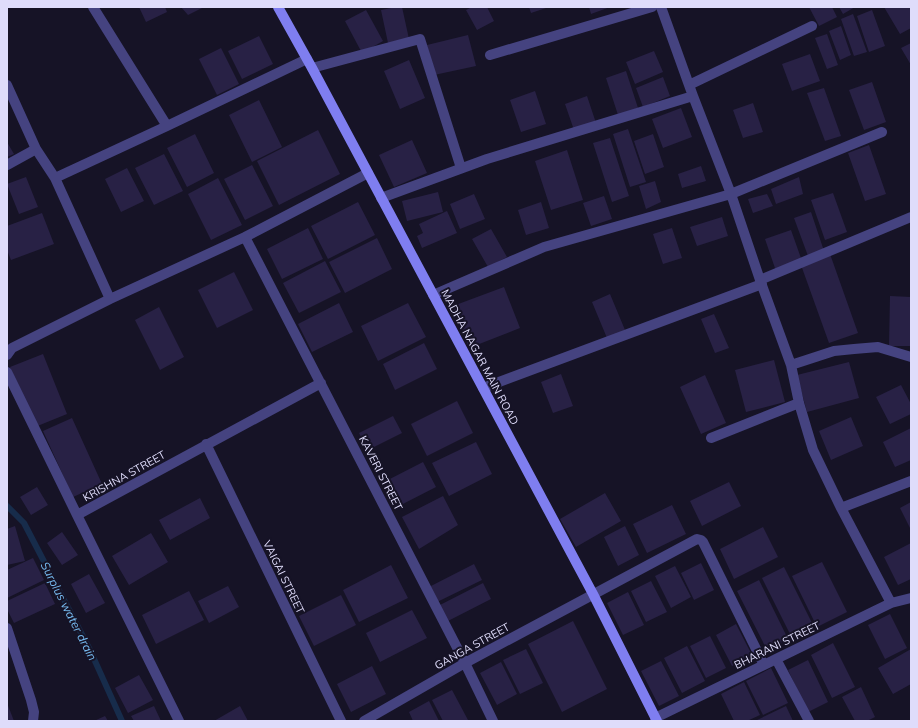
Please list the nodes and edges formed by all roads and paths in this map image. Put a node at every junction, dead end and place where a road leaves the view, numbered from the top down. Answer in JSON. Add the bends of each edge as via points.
{"nodes":[{"id":1,"x":93,"y":7,"type":"edge"},
{"id":2,"x":278,"y":7,"type":"edge"},
{"id":3,"x":652,"y":7,"type":"edge"},
{"id":4,"x":661,"y":7,"type":"edge"},
{"id":5,"x":812,"y":26,"type":"dead end"},
{"id":6,"x":490,"y":55,"type":"dead end"},
{"id":7,"x":309,"y":63,"type":"junction"},
{"id":8,"x":7,"y":85,"type":"edge"},
{"id":9,"x":689,"y":85,"type":"junction"},
{"id":10,"x":692,"y":96,"type":"junction"},
{"id":11,"x":167,"y":126,"type":"junction"},
{"id":12,"x":882,"y":132,"type":"dead end"},
{"id":13,"x":36,"y":149,"type":"junction"},
{"id":14,"x":7,"y":164,"type":"edge"},
{"id":15,"x":461,"y":168,"type":"junction"},
{"id":16,"x":368,"y":173,"type":"junction"},
{"id":17,"x":55,"y":178,"type":"junction"},
{"id":18,"x":731,"y":194,"type":"junction"},
{"id":19,"x":382,"y":198,"type":"junction"},
{"id":20,"x":911,"y":217,"type":"edge"},
{"id":21,"x":245,"y":237,"type":"junction"},
{"id":22,"x":761,"y":282,"type":"junction"},
{"id":23,"x":433,"y":295,"type":"junction"},
{"id":24,"x":110,"y":299,"type":"junction"},
{"id":25,"x":7,"y":354,"type":"edge"},
{"id":26,"x":911,"y":357,"type":"edge"},
{"id":27,"x":791,"y":365,"type":"junction"},
{"id":28,"x":7,"y":372,"type":"edge"},
{"id":29,"x":321,"y":382,"type":"junction"},
{"id":30,"x":483,"y":388,"type":"junction"},
{"id":31,"x":799,"y":403,"type":"junction"},
{"id":32,"x":711,"y":438,"type":"dead end"},
{"id":33,"x":206,"y":444,"type":"junction"},
{"id":34,"x":911,"y":481,"type":"edge"},
{"id":35,"x":841,"y":508,"type":"junction"},
{"id":36,"x":77,"y":515,"type":"junction"},
{"id":37,"x":593,"y":594,"type":"junction"},
{"id":38,"x":911,"y":598,"type":"edge"},
{"id":39,"x":891,"y":603,"type":"junction"},
{"id":40,"x":7,"y":628,"type":"edge"},
{"id":41,"x":776,"y":658,"type":"junction"},
{"id":42,"x":465,"y":663,"type":"junction"},
{"id":43,"x":764,"y":666,"type":"junction"},
{"id":44,"x":656,"y":720,"type":"edge"},
{"id":45,"x":33,"y":721,"type":"edge"},
{"id":46,"x":179,"y":721,"type":"edge"},
{"id":47,"x":341,"y":721,"type":"edge"},
{"id":48,"x":364,"y":721,"type":"edge"},
{"id":49,"x":493,"y":721,"type":"edge"},
{"id":50,"x":809,"y":721,"type":"edge"}],
"edges":[{"from":1,"to":11,"type":"street"},
{"from":2,"to":7,"type":"street","name":"MADHA NAGAR MAIN ROAD"},
{"from":3,"to":6,"type":"street"},
{"from":4,"to":9,"type":"street"},
{"from":5,"to":9,"type":"street"},
{"from":7,"to":11,"type":"street"},
{"from":7,"to":15,"type":"street","via":[[420,39]]},
{"from":7,"to":16,"type":"street","name":"MADHA NAGAR MAIN ROAD"},
{"from":8,"to":13,"type":"street"},
{"from":9,"to":10,"type":"street"},
{"from":10,"to":15,"type":"street"},
{"from":10,"to":18,"type":"street"},
{"from":11,"to":17,"type":"street"},
{"from":12,"to":18,"type":"street"},
{"from":13,"to":14,"type":"street"},
{"from":13,"to":17,"type":"street"},
{"from":15,"to":19,"type":"street"},
{"from":16,"to":19,"type":"street","name":"MADHA NAGAR MAIN ROAD"},
{"from":16,"to":21,"type":"street"},
{"from":17,"to":24,"type":"street"},
{"from":18,"to":22,"type":"street"},
{"from":18,"to":23,"type":"street","via":[[544,247]]},
{"from":19,"to":23,"type":"street","name":"MADHA NAGAR MAIN ROAD"},
{"from":20,"to":22,"type":"street"},
{"from":21,"to":24,"type":"street"},
{"from":21,"to":29,"type":"street","name":"KAVERI STREET"},
{"from":22,"to":27,"type":"street"},
{"from":22,"to":30,"type":"street"},
{"from":23,"to":30,"type":"street","name":"MADHA NAGAR MAIN ROAD"},
{"from":24,"to":25,"type":"street","via":[[12,348]]},
{"from":26,"to":27,"type":"street","via":[[878,347],[834,351]]},
{"from":27,"to":31,"type":"street"},
{"from":28,"to":36,"type":"street"},
{"from":29,"to":33,"type":"street","name":"KRISHNA STREET"},
{"from":29,"to":42,"type":"street","name":"KAVERI STREET"},
{"from":30,"to":37,"type":"street","name":"MADHA NAGAR MAIN ROAD"},
{"from":31,"to":32,"type":"street"},
{"from":31,"to":35,"type":"street","via":[[813,450]]},
{"from":33,"to":36,"type":"street","name":"KRISHNA STREET"},
{"from":33,"to":47,"type":"street","name":"VAIGAI STREET"},
{"from":34,"to":35,"type":"street"},
{"from":35,"to":39,"type":"street"},
{"from":36,"to":46,"type":"street","name":"KRISHNA STREET"},
{"from":37,"to":42,"type":"street","name":"GANGA STREET"},
{"from":37,"to":43,"type":"street","name":"GANGA STREET","via":[[693,540],[701,540]]},
{"from":37,"to":44,"type":"street","name":"MADHA NAGAR MAIN ROAD"},
{"from":38,"to":39,"type":"street","name":"BHARANI STREET"},
{"from":39,"to":41,"type":"street","name":"BHARANI STREET"},
{"from":40,"to":45,"type":"street","via":[[31,700]]},
{"from":41,"to":43,"type":"street","name":"BHARANI STREET"},
{"from":41,"to":50,"type":"street"},
{"from":42,"to":48,"type":"street","name":"GANGA STREET"},
{"from":42,"to":49,"type":"street","name":"KAVERI STREET"},
{"from":43,"to":44,"type":"street","name":"BHARANI STREET"}]}
